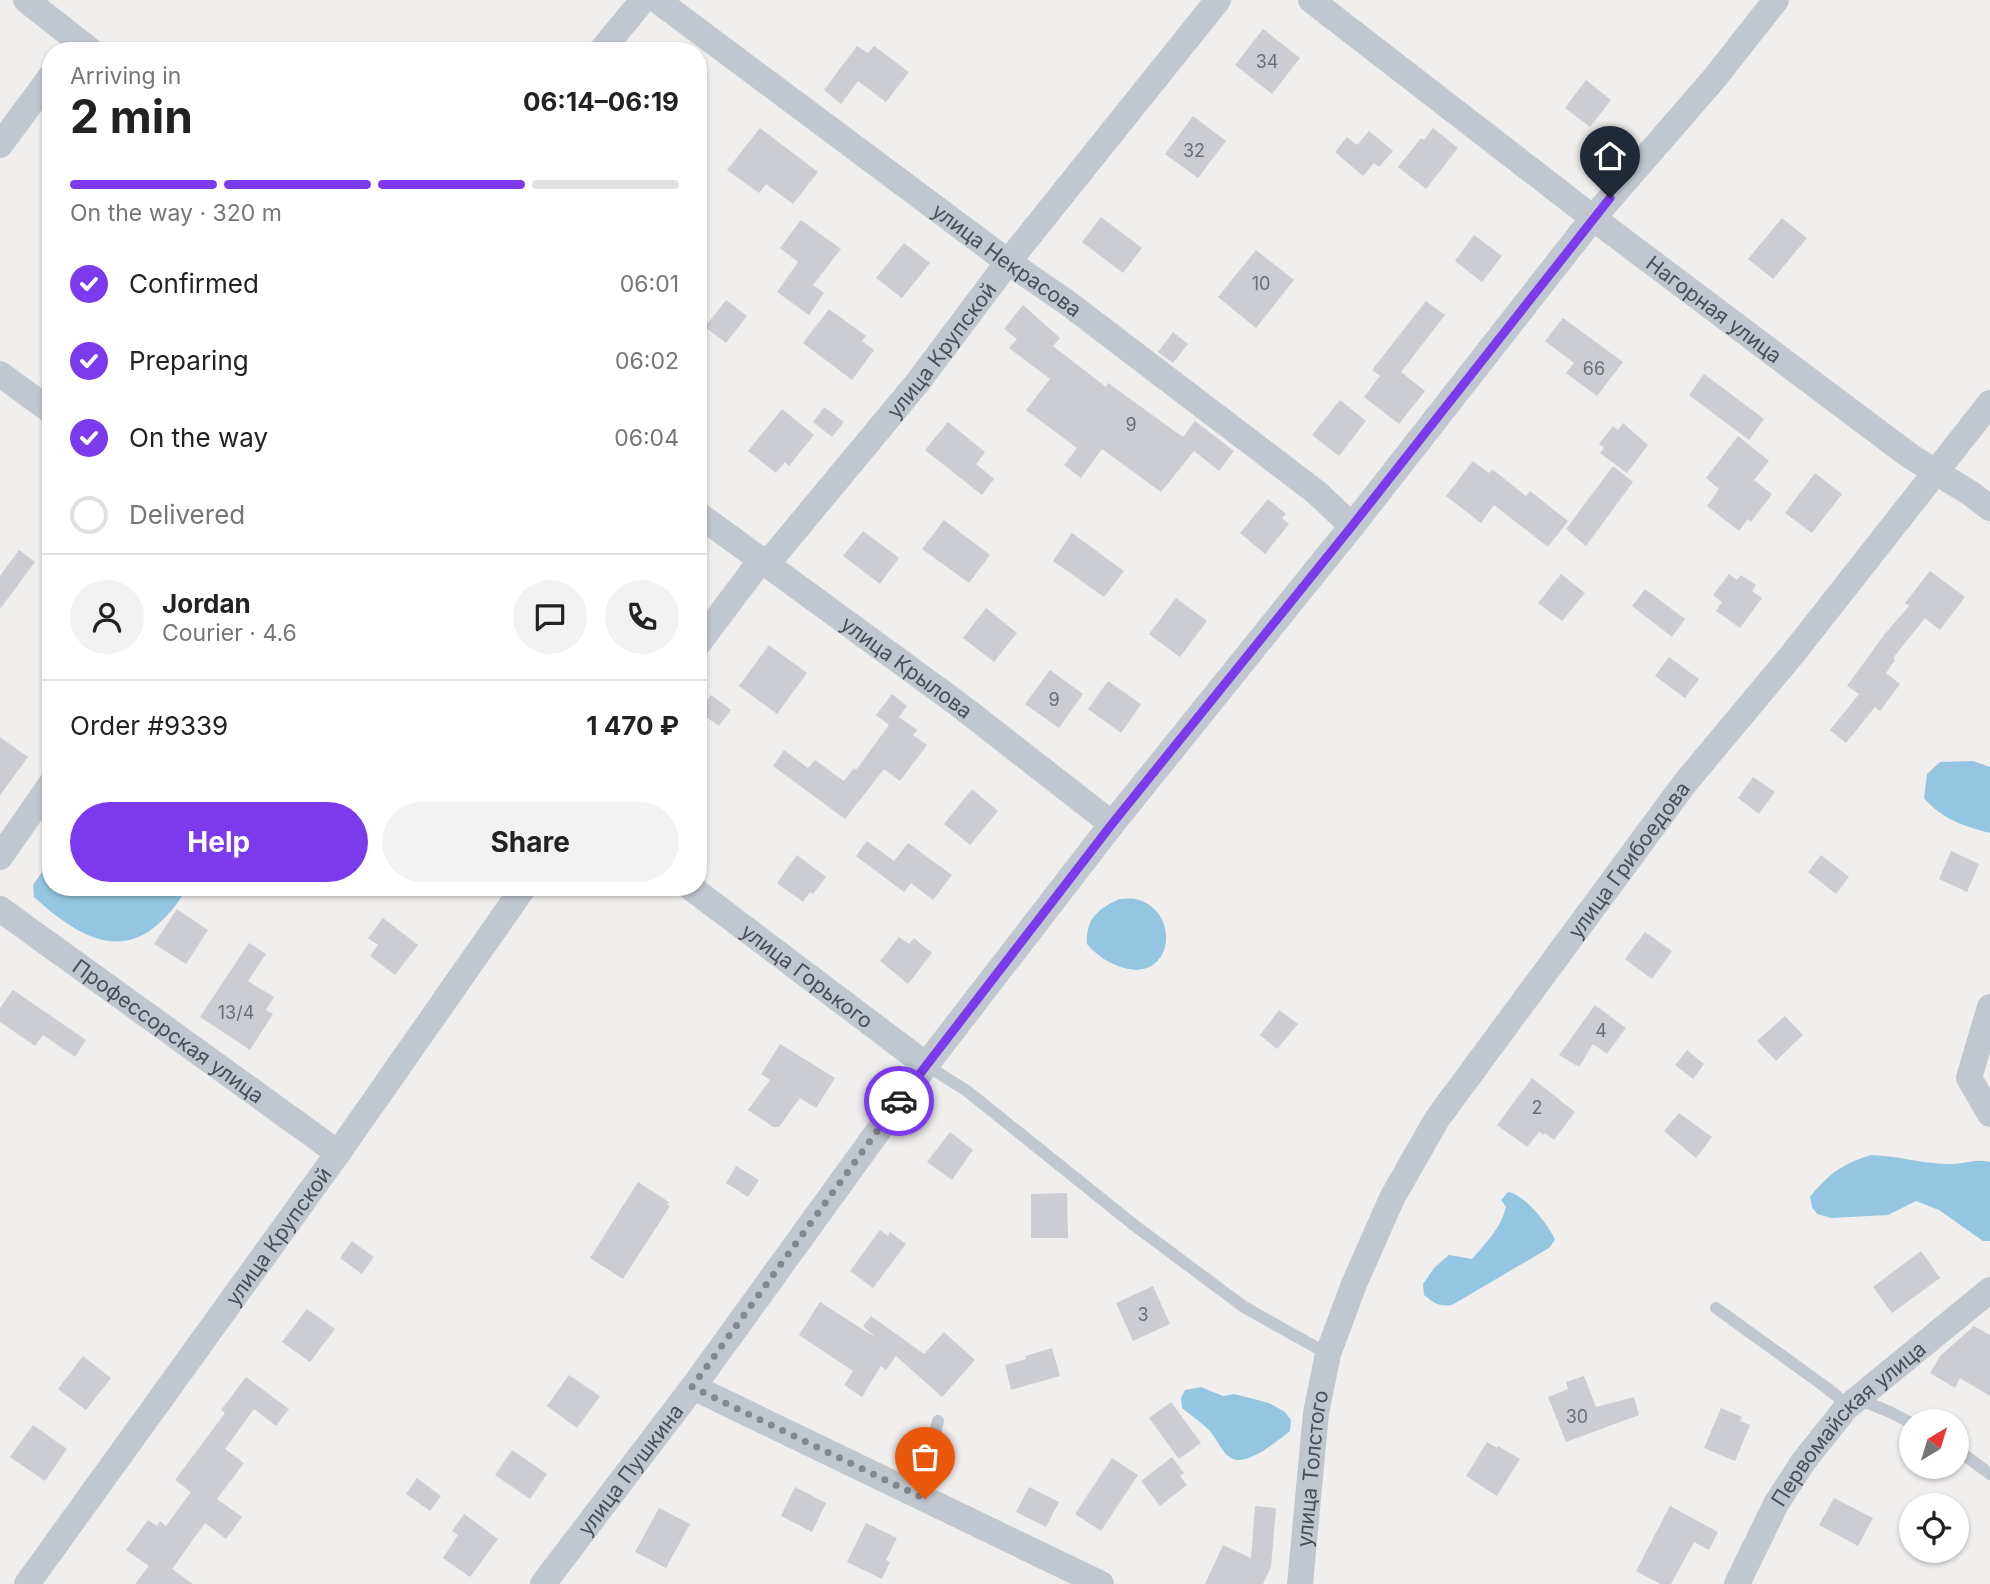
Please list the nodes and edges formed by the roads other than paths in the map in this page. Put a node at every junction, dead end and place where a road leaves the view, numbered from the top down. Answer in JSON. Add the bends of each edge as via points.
{"nodes":[{"id":1,"x":26,"y":0,"type":"edge"},
{"id":2,"x":643,"y":0,"type":"edge"},
{"id":3,"x":657,"y":0,"type":"edge"},
{"id":4,"x":1218,"y":0,"type":"edge"},
{"id":5,"x":1311,"y":0,"type":"edge"},
{"id":6,"x":1776,"y":0,"type":"edge"},
{"id":7,"x":73,"y":42,"type":"edge"},
{"id":8,"x":608,"y":42,"type":"edge"},
{"id":9,"x":42,"y":88,"type":"edge"},
{"id":10,"x":0,"y":145,"type":"edge"},
{"id":11,"x":1593,"y":218,"type":"junction"},
{"id":12,"x":1008,"y":262,"type":"junction"},
{"id":13,"x":0,"y":374,"type":"edge"},
{"id":14,"x":1990,"y":403,"type":"edge"},
{"id":15,"x":42,"y":404,"type":"edge"},
{"id":16,"x":1937,"y":473,"type":"junction"},
{"id":17,"x":1990,"y":508,"type":"edge"},
{"id":18,"x":707,"y":521,"type":"edge"},
{"id":19,"x":1352,"y":526,"type":"junction"},
{"id":20,"x":764,"y":562,"type":"junction"},
{"id":21,"x":707,"y":633,"type":"edge"},
{"id":22,"x":42,"y":797,"type":"edge"},
{"id":23,"x":1112,"y":824,"type":"junction"},
{"id":24,"x":0,"y":857,"type":"edge"},
{"id":25,"x":518,"y":896,"type":"edge"},
{"id":26,"x":702,"y":896,"type":"edge"},
{"id":27,"x":0,"y":909,"type":"edge"},
{"id":28,"x":1990,"y":1007,"type":"edge"},
{"id":29,"x":926,"y":1065,"type":"junction"},
{"id":30,"x":1990,"y":1114,"type":"edge"},
{"id":31,"x":338,"y":1153,"type":"junction"},
{"id":32,"x":1990,"y":1290,"type":"edge"},
{"id":33,"x":1716,"y":1308,"type":"dead end"},
{"id":34,"x":1328,"y":1354,"type":"junction"},
{"id":35,"x":692,"y":1387,"type":"junction"},
{"id":36,"x":1852,"y":1404,"type":"junction"},
{"id":37,"x":1899,"y":1417,"type":"edge"},
{"id":38,"x":938,"y":1421,"type":"dead end"},
{"id":39,"x":1969,"y":1459,"type":"edge"},
{"id":40,"x":1990,"y":1474,"type":"edge"},
{"id":41,"x":925,"y":1499,"type":"junction"},
{"id":42,"x":27,"y":1584,"type":"edge"},
{"id":43,"x":542,"y":1584,"type":"edge"},
{"id":44,"x":1101,"y":1584,"type":"edge"},
{"id":45,"x":1300,"y":1584,"type":"edge"},
{"id":46,"x":1737,"y":1584,"type":"edge"}],
"edges":[{"from":1,"to":7,"type":"street"},
{"from":2,"to":8,"type":"street"},
{"from":3,"to":12,"type":"street","name":"улица Некрасова"},
{"from":4,"to":12,"type":"street","name":"улица Крупской"},
{"from":5,"to":11,"type":"street","name":"Нагорная улица"},
{"from":6,"to":11,"type":"street","name":"улица Пушкина"},
{"from":9,"to":10,"type":"street"},
{"from":11,"to":16,"type":"street","name":"Нагорная улица"},
{"from":11,"to":19,"type":"street","name":"улица Пушкина"},
{"from":12,"to":19,"type":"street","name":"улица Некрасова","via":[[1316,492]]},
{"from":12,"to":20,"type":"street","name":"улица Крупской","via":[[918,382]]},
{"from":13,"to":15,"type":"street"},
{"from":14,"to":16,"type":"street","name":"улица Грибоедова"},
{"from":16,"to":17,"type":"street","name":"Нагорная улица"},
{"from":16,"to":34,"type":"street","name":"улица Грибоедова","via":[[1685,783],[1437,1119],[1392,1198]]},
{"from":18,"to":20,"type":"street","name":"улица Крылова"},
{"from":19,"to":23,"type":"street","name":"улица Пушкина"},
{"from":20,"to":21,"type":"street","name":"улица Крупской"},
{"from":20,"to":23,"type":"street","name":"улица Крылова"},
{"from":22,"to":24,"type":"street"},
{"from":23,"to":29,"type":"street","name":"улица Пушкина"},
{"from":25,"to":31,"type":"street","name":"улица Крупской"},
{"from":26,"to":29,"type":"street","name":"улица Горького"},
{"from":27,"to":31,"type":"street","name":"Профессорская улица"},
{"from":28,"to":30,"type":"street","via":[[1969,1079]]},
{"from":29,"to":34,"type":"lane","via":[[967,1091],[1244,1307]]},
{"from":29,"to":35,"type":"street","name":"улица Пушкина"},
{"from":31,"to":42,"type":"street","name":"улица Крупской"},
{"from":32,"to":36,"type":"street","name":"Первомайская улица"},
{"from":33,"to":36,"type":"lane"},
{"from":34,"to":45,"type":"street","name":"улица Толстого","via":[[1316,1413]]},
{"from":35,"to":41,"type":"street"},
{"from":35,"to":43,"type":"street","name":"улица Пушкина"},
{"from":36,"to":37,"type":"lane"},
{"from":36,"to":46,"type":"street","name":"Первомайская улица","via":[[1803,1462],[1776,1504]]},
{"from":38,"to":41,"type":"lane"},
{"from":39,"to":40,"type":"lane"},
{"from":41,"to":44,"type":"street"}]}
